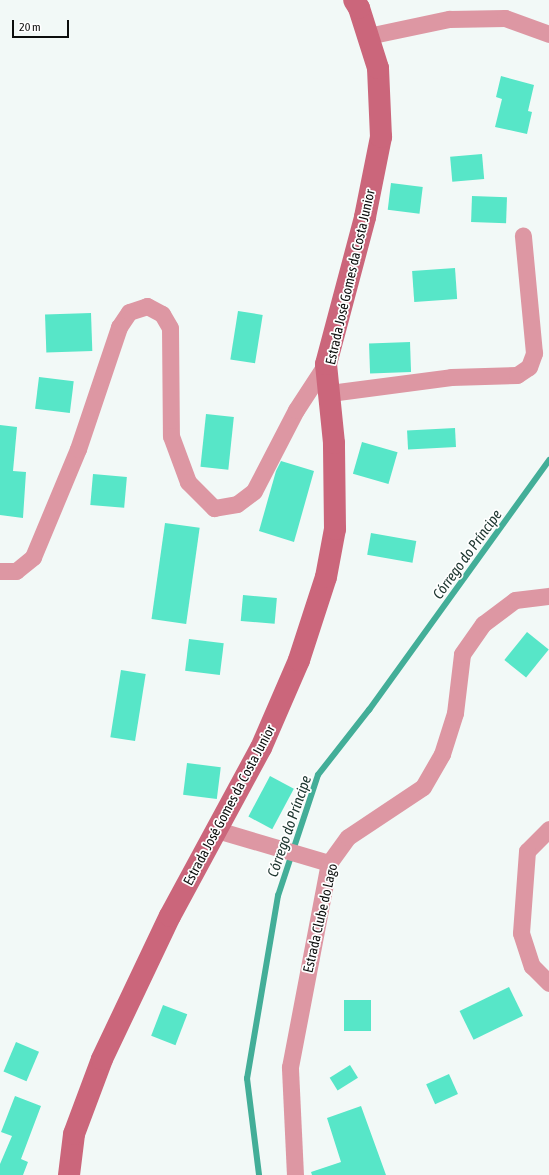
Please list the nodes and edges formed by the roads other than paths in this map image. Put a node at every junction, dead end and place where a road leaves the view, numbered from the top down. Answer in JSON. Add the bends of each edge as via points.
{"nodes":[{"id":1,"x":354,"y":0,"type":"edge"},
{"id":2,"x":549,"y":34,"type":"edge"},
{"id":3,"x":368,"y":36,"type":"junction"},
{"id":4,"x":523,"y":236,"type":"dead end"},
{"id":5,"x":326,"y":364,"type":"junction"},
{"id":6,"x":330,"y":393,"type":"junction"},
{"id":7,"x":0,"y":571,"type":"edge"},
{"id":8,"x":549,"y":596,"type":"edge"},
{"id":9,"x":549,"y":829,"type":"edge"},
{"id":10,"x":217,"y":830,"type":"junction"},
{"id":11,"x":329,"y":863,"type":"junction"},
{"id":12,"x":549,"y":983,"type":"edge"},
{"id":13,"x":69,"y":1175,"type":"edge"},
{"id":14,"x":295,"y":1175,"type":"edge"}],
"edges":[{"from":1,"to":3,"type":"street","name":"Estrada José Gomes da Costa Junior"},
{"from":2,"to":3,"type":"street","via":[[505,18],[449,19]]},
{"from":3,"to":5,"type":"street","name":"Estrada José Gomes da Costa Junior","via":[[378,68],[381,137],[365,217]]},
{"from":4,"to":6,"type":"street","via":[[534,353],[529,367],[517,375],[451,377]]},
{"from":5,"to":6,"type":"street","name":"Estrada José Gomes da Costa Junior"},
{"from":5,"to":7,"type":"street","via":[[296,410],[254,491],[236,504],[214,508],[188,482],[171,436],[170,328],[162,314],[147,306],[129,312],[119,327],[78,449],[33,557],[16,571]]},
{"from":6,"to":10,"type":"street","name":"Estrada José Gomes da Costa Junior","via":[[334,442],[335,529],[326,576],[299,660],[268,733]]},
{"from":8,"to":11,"type":"street","name":"Estrada Clube do Lago","via":[[515,600],[483,624],[462,654],[453,720],[442,754],[423,787],[348,836]]},
{"from":9,"to":12,"type":"street","via":[[527,851],[521,933],[532,966]]},
{"from":10,"to":11,"type":"street"},
{"from":10,"to":13,"type":"street","name":"Estrada José Gomes da Costa Junior","via":[[170,916],[102,1059],[74,1134]]},
{"from":11,"to":14,"type":"street","name":"Estrada Clube do Lago","via":[[290,1066]]}]}
